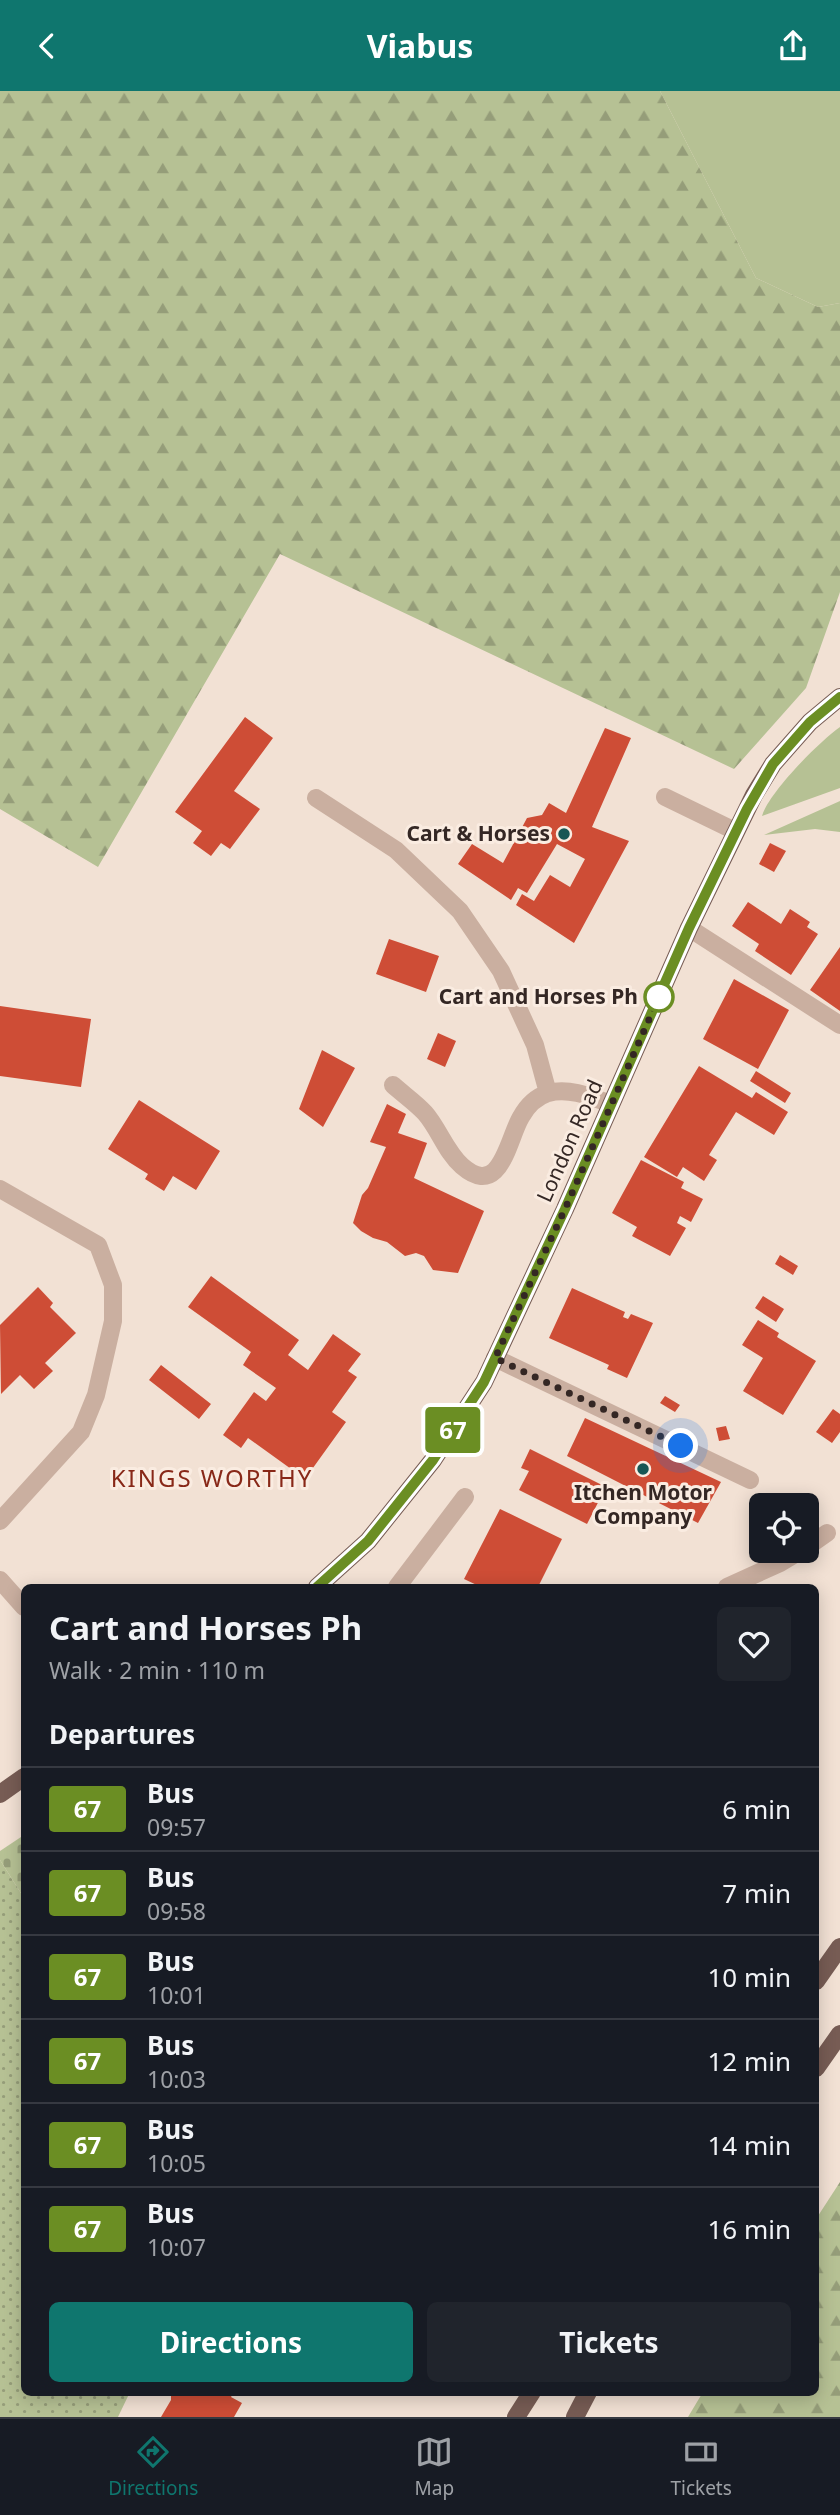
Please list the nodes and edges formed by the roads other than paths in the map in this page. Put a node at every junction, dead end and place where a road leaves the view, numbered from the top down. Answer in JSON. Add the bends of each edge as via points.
{"nodes":[{"id":1,"x":840,"y":697,"type":"edge"},
{"id":2,"x":665,"y":797,"type":"dead end"},
{"id":3,"x":316,"y":798,"type":"dead end"},
{"id":4,"x":735,"y":831,"type":"junction"},
{"id":5,"x":689,"y":928,"type":"junction"},
{"id":6,"x":840,"y":1025,"type":"edge"},
{"id":7,"x":393,"y":1084,"type":"dead end"},
{"id":8,"x":548,"y":1093,"type":"junction"},
{"id":9,"x":611,"y":1104,"type":"junction"},
{"id":10,"x":0,"y":1189,"type":"edge"},
{"id":11,"x":495,"y":1358,"type":"junction"},
{"id":12,"x":750,"y":1480,"type":"dead end"},
{"id":13,"x":465,"y":1497,"type":"dead end"},
{"id":14,"x":0,"y":1521,"type":"edge"},
{"id":15,"x":827,"y":1534,"type":"dead end"},
{"id":16,"x":819,"y":1539,"type":"edge"},
{"id":17,"x":780,"y":1563,"type":"edge"},
{"id":18,"x":0,"y":1580,"type":"edge"},
{"id":19,"x":324,"y":1584,"type":"edge"},
{"id":20,"x":399,"y":1584,"type":"edge"},
{"id":21,"x":734,"y":1584,"type":"edge"},
{"id":22,"x":21,"y":1604,"type":"edge"},
{"id":23,"x":21,"y":1779,"type":"edge"},
{"id":24,"x":0,"y":1794,"type":"edge"},
{"id":25,"x":840,"y":1947,"type":"edge"},
{"id":26,"x":819,"y":1978,"type":"edge"},
{"id":27,"x":840,"y":2034,"type":"edge"},
{"id":28,"x":819,"y":2064,"type":"edge"},
{"id":29,"x":529,"y":2396,"type":"edge"},
{"id":30,"x":586,"y":2396,"type":"edge"},
{"id":31,"x":516,"y":2417,"type":"edge"},
{"id":32,"x":575,"y":2417,"type":"edge"}],
"edges":[{"from":1,"to":4,"type":"main road","name":"London Road","via":[[810,722],[773,764]]},
{"from":2,"to":4,"type":"street"},
{"from":3,"to":8,"type":"street","via":[[396,851],[460,911],[501,971],[535,1045]]},
{"from":4,"to":5,"type":"main road","name":"London Road"},
{"from":5,"to":6,"type":"street"},
{"from":5,"to":9,"type":"main road","name":"London Road"},
{"from":7,"to":8,"type":"street","via":[[425,1113],[461,1166],[476,1175],[488,1175],[497,1168],[531,1101]]},
{"from":8,"to":9,"type":"street","via":[[579,1093]]},
{"from":9,"to":11,"type":"main road","name":"London Road"},
{"from":10,"to":14,"type":"street","via":[[98,1245],[113,1285],[113,1321],[96,1395],[80,1432]]},
{"from":11,"to":12,"type":"street"},
{"from":11,"to":19,"type":"main road","name":"London Road","via":[[433,1460],[368,1541]]},
{"from":13,"to":20,"type":"street"},
{"from":15,"to":16,"type":"street"},
{"from":17,"to":21,"type":"street"},
{"from":18,"to":22,"type":"street"},
{"from":23,"to":24,"type":"main road"},
{"from":25,"to":26,"type":"main road"},
{"from":27,"to":28,"type":"main road"},
{"from":29,"to":31,"type":"main road"},
{"from":30,"to":32,"type":"main road"}]}
